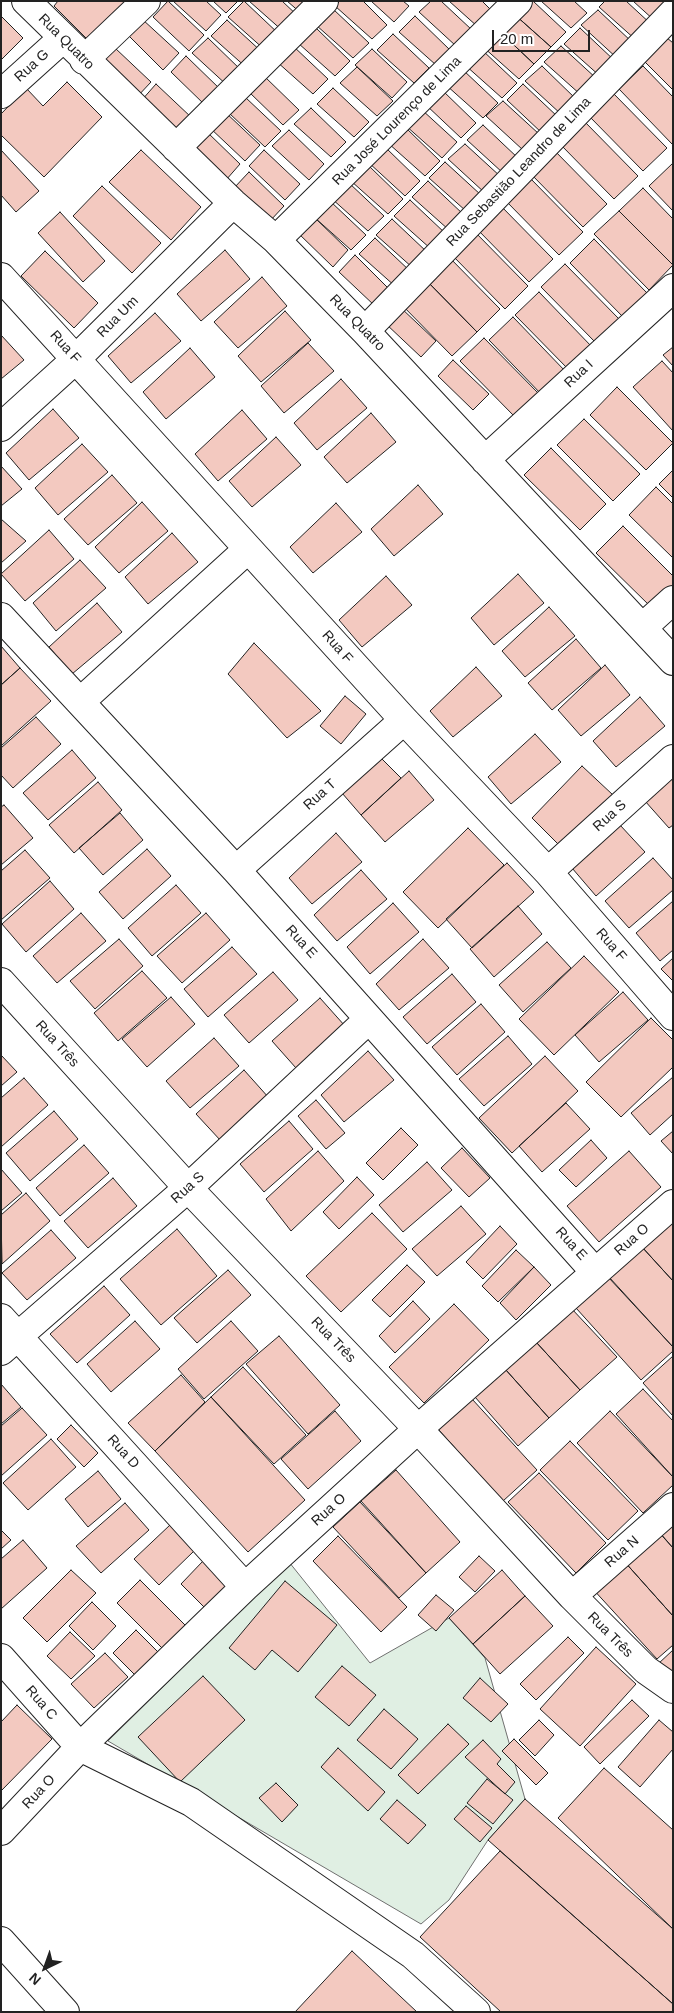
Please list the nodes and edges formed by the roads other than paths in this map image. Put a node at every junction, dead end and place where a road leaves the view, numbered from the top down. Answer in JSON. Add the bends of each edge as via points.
{"nodes":[{"id":1,"x":26,"y":1,"type":"edge"},
{"id":2,"x":146,"y":1,"type":"edge"},
{"id":3,"x":324,"y":1,"type":"edge"},
{"id":4,"x":518,"y":1,"type":"edge"},
{"id":5,"x":673,"y":13,"type":"edge"},
{"id":6,"x":62,"y":39,"type":"junction"},
{"id":7,"x":84,"y":60,"type":"junction"},
{"id":8,"x":1,"y":94,"type":"edge"},
{"id":9,"x":176,"y":148,"type":"junction"},
{"id":10,"x":232,"y":203,"type":"junction"},
{"id":11,"x":276,"y":240,"type":"junction"},
{"id":12,"x":1,"y":277,"type":"edge"},
{"id":13,"x":673,"y":288,"type":"edge"},
{"id":14,"x":365,"y":331,"type":"junction"},
{"id":15,"x":76,"y":359,"type":"junction"},
{"id":16,"x":1,"y":427,"type":"edge"},
{"id":17,"x":485,"y":460,"type":"junction"},
{"id":18,"x":248,"y":549,"type":"junction"},
{"id":19,"x":673,"y":600,"type":"edge"},
{"id":20,"x":1,"y":617,"type":"edge"},
{"id":21,"x":643,"y":628,"type":"junction"},
{"id":22,"x":673,"y":661,"type":"edge"},
{"id":23,"x":80,"y":702,"type":"junction"},
{"id":24,"x":404,"y":720,"type":"junction"},
{"id":25,"x":673,"y":759,"type":"edge"},
{"id":26,"x":236,"y":870,"type":"junction"},
{"id":27,"x":548,"y":872,"type":"junction"},
{"id":28,"x":1,"y":982,"type":"edge"},
{"id":29,"x":673,"y":1016,"type":"edge"},
{"id":30,"x":370,"y":1019,"type":"junction"},
{"id":31,"x":188,"y":1188,"type":"junction"},
{"id":32,"x":673,"y":1204,"type":"edge"},
{"id":33,"x":595,"y":1272,"type":"junction"},
{"id":34,"x":7,"y":1335,"type":"edge"},
{"id":35,"x":418,"y":1429,"type":"junction"},
{"id":36,"x":673,"y":1508,"type":"edge"},
{"id":37,"x":245,"y":1586,"type":"junction"},
{"id":38,"x":572,"y":1596,"type":"junction"},
{"id":39,"x":1,"y":1658,"type":"edge"},
{"id":40,"x":673,"y":1689,"type":"edge"},
{"id":41,"x":80,"y":1747,"type":"junction"},
{"id":42,"x":1,"y":1831,"type":"edge"},
{"id":43,"x":1,"y":1941,"type":"edge"},
{"id":44,"x":65,"y":2012,"type":"edge"},
{"id":45,"x":476,"y":2012,"type":"edge"}],
"edges":[{"from":1,"to":6,"type":"street","name":"Rua Quatro"},
{"from":2,"to":7,"type":"street"},
{"from":3,"to":9,"type":"street"},
{"from":4,"to":11,"type":"street","name":"Rua José Lourenço de Lima"},
{"from":5,"to":14,"type":"street","name":"Rua Sebastião Leandro de Lima"},
{"from":6,"to":7,"type":"street","name":"Rua Quatro"},
{"from":6,"to":8,"type":"street","name":"Rua G"},
{"from":7,"to":9,"type":"street","name":"Rua Quatro"},
{"from":9,"to":10,"type":"street","name":"Rua Quatro"},
{"from":10,"to":11,"type":"street","name":"Rua Quatro"},
{"from":10,"to":15,"type":"street","name":"Rua Um"},
{"from":11,"to":14,"type":"street","name":"Rua Quatro"},
{"from":12,"to":15,"type":"street","name":"Rua F"},
{"from":13,"to":17,"type":"street","name":"Rua I"},
{"from":14,"to":17,"type":"street","name":"Rua Quatro"},
{"from":15,"to":16,"type":"street","name":"Rua Um"},
{"from":15,"to":18,"type":"street","name":"Rua F"},
{"from":17,"to":21,"type":"street","name":"Rua Quatro"},
{"from":18,"to":23,"type":"street"},
{"from":18,"to":24,"type":"street","name":"Rua F"},
{"from":19,"to":21,"type":"street"},
{"from":20,"to":23,"type":"street","name":"Rua E"},
{"from":21,"to":22,"type":"street","name":"Rua Quatro"},
{"from":23,"to":26,"type":"street","name":"Rua E"},
{"from":24,"to":26,"type":"street","name":"Rua T"},
{"from":24,"to":27,"type":"street","name":"Rua F"},
{"from":25,"to":27,"type":"street","name":"Rua S"},
{"from":26,"to":30,"type":"street","name":"Rua E"},
{"from":27,"to":29,"type":"street","name":"Rua F"},
{"from":28,"to":31,"type":"street","name":"Rua Três"},
{"from":30,"to":31,"type":"street","name":"Rua S"},
{"from":30,"to":33,"type":"street","name":"Rua E"},
{"from":31,"to":34,"type":"street","name":"Rua S"},
{"from":31,"to":35,"type":"street","name":"Rua Três"},
{"from":32,"to":33,"type":"street","name":"Rua O"},
{"from":33,"to":35,"type":"street","name":"Rua O"},
{"from":34,"to":37,"type":"street","name":"Rua D"},
{"from":35,"to":37,"type":"street","name":"Rua O"},
{"from":35,"to":38,"type":"street","name":"Rua Três"},
{"from":36,"to":38,"type":"street","name":"Rua N"},
{"from":37,"to":41,"type":"street","name":"Rua O"},
{"from":38,"to":40,"type":"street","name":"Rua Três","via":[[646,1670]]},
{"from":39,"to":41,"type":"street","name":"Rua C"},
{"from":41,"to":42,"type":"street","name":"Rua O"},
{"from":41,"to":45,"type":"street","via":[[192,1802],[413,1955]]},
{"from":43,"to":44,"type":"street"}]}
